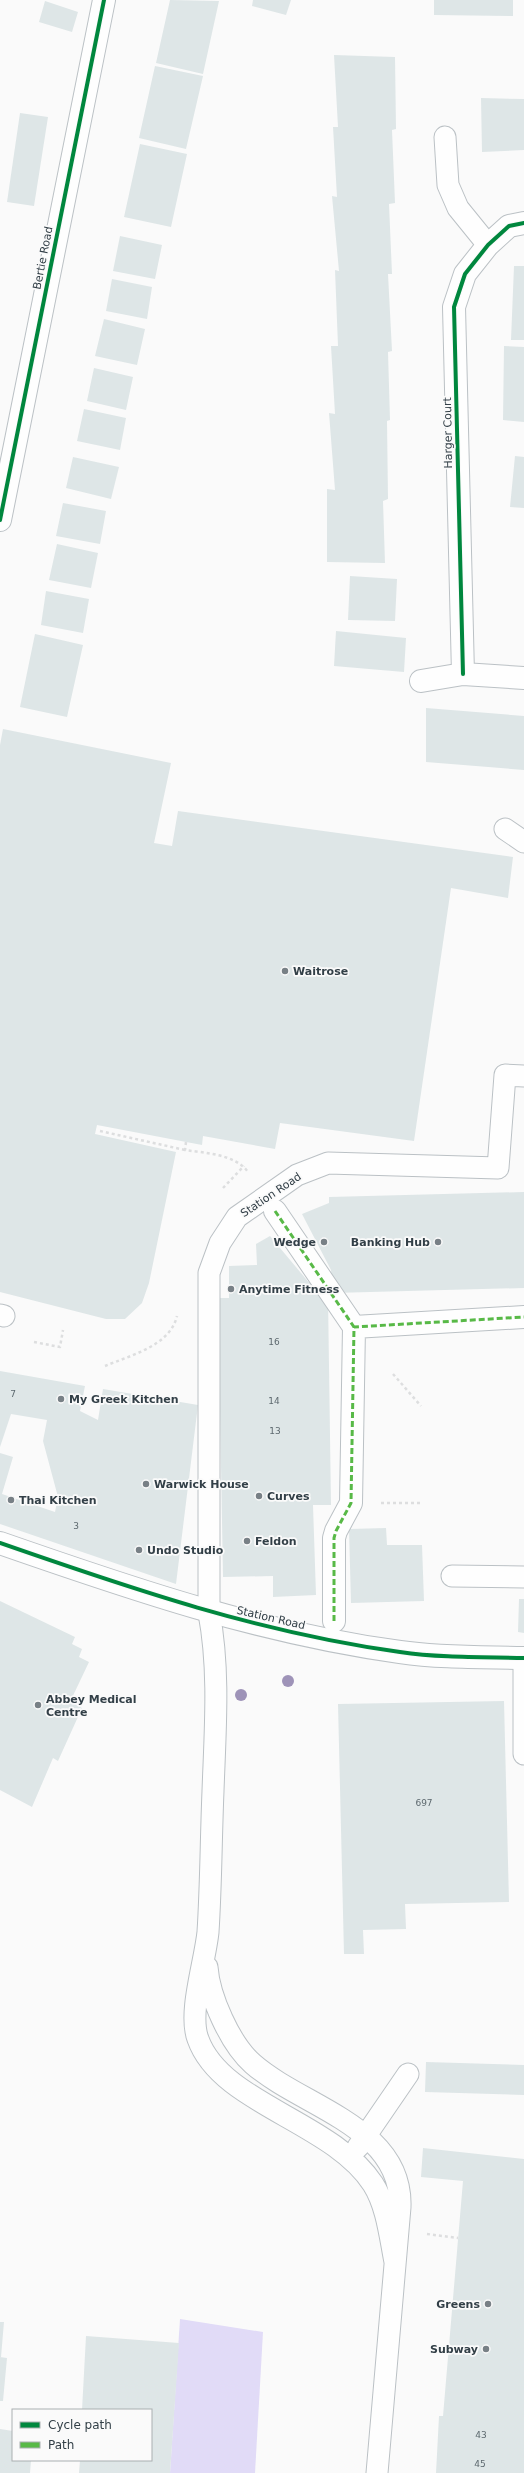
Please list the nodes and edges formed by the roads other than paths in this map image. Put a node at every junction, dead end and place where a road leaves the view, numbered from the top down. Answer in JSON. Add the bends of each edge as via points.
{"nodes":[{"id":1,"x":104,"y":0,"type":"edge"},
{"id":2,"x":445,"y":137,"type":"dead end"},
{"id":3,"x":524,"y":223,"type":"edge"},
{"id":4,"x":488,"y":244,"type":"junction"},
{"id":5,"x":0,"y":520,"type":"edge"},
{"id":6,"x":463,"y":674,"type":"junction"},
{"id":7,"x":524,"y":678,"type":"edge"},
{"id":8,"x":421,"y":681,"type":"dead end"},
{"id":9,"x":505,"y":829,"type":"dead end"},
{"id":10,"x":524,"y":842,"type":"edge"},
{"id":11,"x":524,"y":1076,"type":"edge"},
{"id":12,"x":271,"y":1203,"type":"junction"},
{"id":13,"x":524,"y":1317,"type":"edge"},
{"id":14,"x":354,"y":1327,"type":"junction"},
{"id":15,"x":0,"y":1543,"type":"edge"},
{"id":16,"x":452,"y":1576,"type":"dead end"},
{"id":17,"x":524,"y":1577,"type":"edge"},
{"id":18,"x":209,"y":1613,"type":"junction"},
{"id":19,"x":334,"y":1621,"type":"dead end"},
{"id":20,"x":524,"y":1658,"type":"edge"},
{"id":21,"x":524,"y":1754,"type":"edge"},
{"id":22,"x":206,"y":1953,"type":"junction"},
{"id":23,"x":408,"y":2074,"type":"dead end"},
{"id":24,"x":366,"y":2135,"type":"junction"},
{"id":25,"x":351,"y":2158,"type":"junction"},
{"id":26,"x":395,"y":2262,"type":"junction"},
{"id":27,"x":377,"y":2473,"type":"edge"}],
"edges":[{"from":1,"to":5,"type":"street","name":"Bertie Road"},
{"from":2,"to":4,"type":"lane","via":[[448,185],[458,208]]},
{"from":3,"to":4,"type":"street","name":"Harger Court","via":[[509,226]]},
{"from":4,"to":6,"type":"street","name":"Harger Court","via":[[465,274],[454,307]]},
{"from":6,"to":7,"type":"street"},
{"from":6,"to":8,"type":"street"},
{"from":9,"to":10,"type":"lane"},
{"from":11,"to":12,"type":"lane","name":"Station Road","via":[[505,1075],[498,1168],[328,1163],[297,1175]]},
{"from":12,"to":14,"type":"street"},
{"from":12,"to":18,"type":"lane","name":"Station Road","via":[[237,1218],[220,1243],[209,1273]]},
{"from":13,"to":14,"type":"street"},
{"from":14,"to":19,"type":"street","via":[[351,1503],[334,1538]]},
{"from":15,"to":18,"type":"street","name":"Station Road"},
{"from":16,"to":17,"type":"lane"},
{"from":18,"to":20,"type":"street","name":"Station Road","via":[[330,1641],[402,1652]]},
{"from":18,"to":22,"type":"lane","via":[[216,1660]]},
{"from":20,"to":21,"type":"lane"},
{"from":22,"to":24,"type":"lane","via":[[208,1978],[219,2010],[234,2040],[252,2064]]},
{"from":22,"to":25,"type":"lane","via":[[194,2015],[195,2028],[202,2049],[235,2084],[336,2145]]},
{"from":23,"to":24,"type":"lane"},
{"from":24,"to":25,"type":"lane"},
{"from":24,"to":26,"type":"lane","via":[[390,2162],[398,2178],[400,2207]]},
{"from":25,"to":26,"type":"lane","via":[[364,2172],[381,2202]]},
{"from":26,"to":27,"type":"lane"}]}
